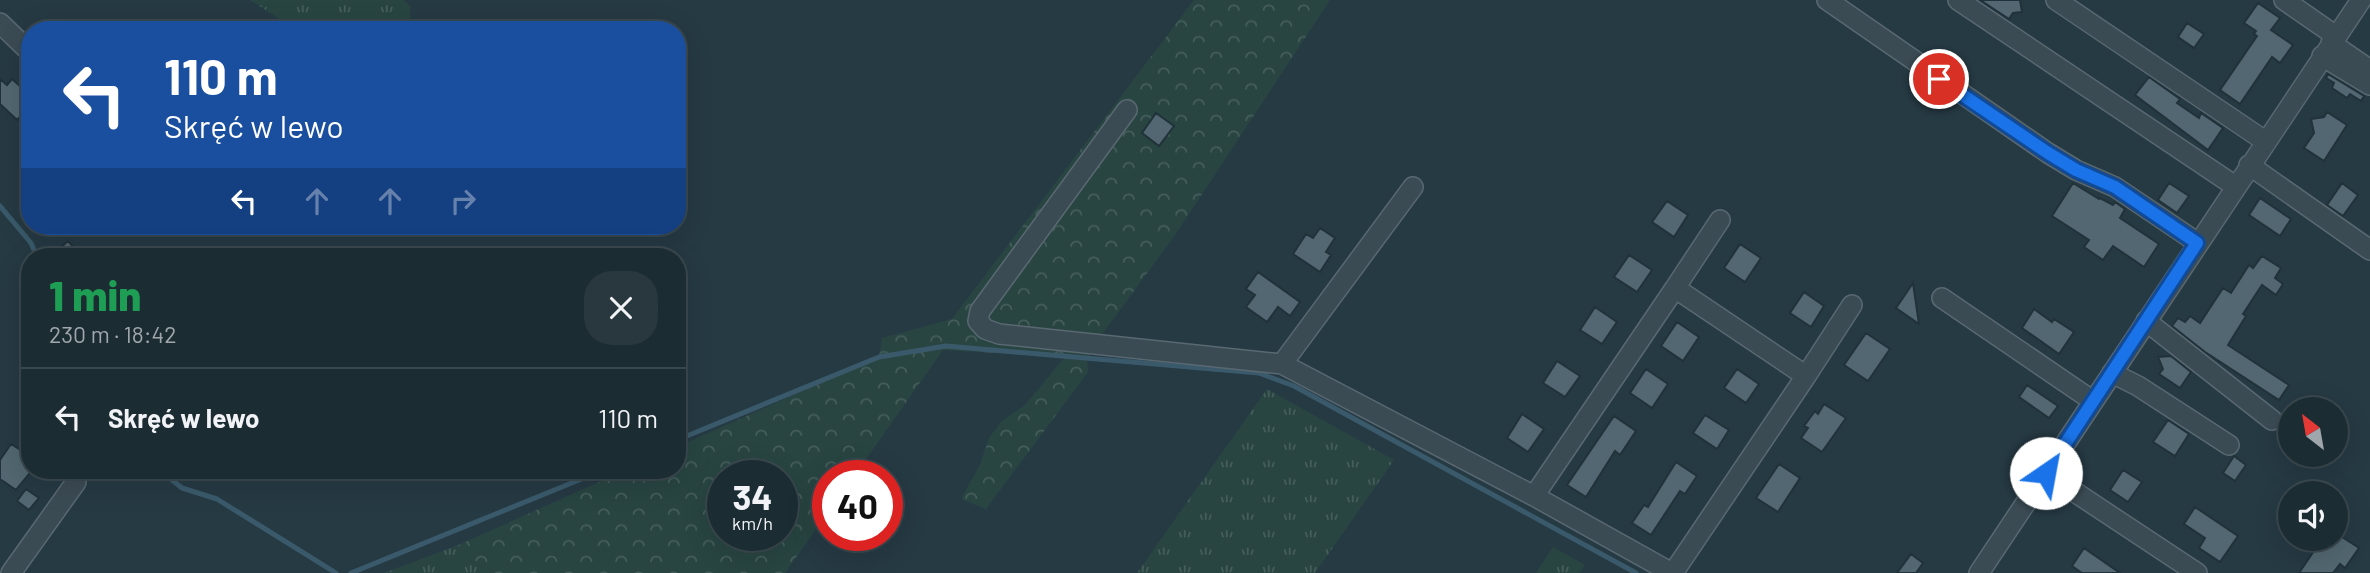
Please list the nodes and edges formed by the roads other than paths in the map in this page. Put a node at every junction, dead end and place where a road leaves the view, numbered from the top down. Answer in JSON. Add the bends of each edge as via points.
{"nodes":[{"id":1,"x":1827,"y":0,"type":"edge"},
{"id":2,"x":1958,"y":0,"type":"edge"},
{"id":3,"x":2056,"y":0,"type":"edge"},
{"id":4,"x":2284,"y":0,"type":"edge"},
{"id":5,"x":2361,"y":0,"type":"edge"},
{"id":6,"x":0,"y":23,"type":"edge"},
{"id":7,"x":21,"y":43,"type":"edge"},
{"id":8,"x":2330,"y":45,"type":"junction"},
{"id":9,"x":2370,"y":69,"type":"edge"},
{"id":10,"x":2370,"y":85,"type":"edge"},
{"id":11,"x":1127,"y":110,"type":"dead end"},
{"id":12,"x":2265,"y":141,"type":"junction"},
{"id":13,"x":2249,"y":165,"type":"junction"},
{"id":14,"x":2235,"y":186,"type":"junction"},
{"id":15,"x":1413,"y":187,"type":"dead end"},
{"id":16,"x":1720,"y":220,"type":"dead end"},
{"id":17,"x":2197,"y":243,"type":"junction"},
{"id":18,"x":2370,"y":250,"type":"edge"},
{"id":19,"x":1675,"y":288,"type":"junction"},
{"id":20,"x":1942,"y":298,"type":"dead end"},
{"id":21,"x":1852,"y":305,"type":"dead end"},
{"id":22,"x":2146,"y":321,"type":"junction"},
{"id":23,"x":1282,"y":364,"type":"junction"},
{"id":24,"x":2112,"y":373,"type":"junction"},
{"id":25,"x":1806,"y":376,"type":"junction"},
{"id":26,"x":2093,"y":401,"type":"junction"},
{"id":27,"x":2272,"y":420,"type":"dead end"},
{"id":28,"x":2228,"y":445,"type":"dead end"},
{"id":29,"x":2046,"y":473,"type":"junction"},
{"id":30,"x":76,"y":482,"type":"dead end"},
{"id":31,"x":1534,"y":496,"type":"junction"},
{"id":32,"x":11,"y":573,"type":"edge"},
{"id":33,"x":1673,"y":573,"type":"edge"},
{"id":34,"x":1979,"y":573,"type":"edge"},
{"id":35,"x":2197,"y":573,"type":"edge"}],
"edges":[{"from":1,"to":17,"type":"street","via":[[2048,153],[2115,187]]},
{"from":2,"to":14,"type":"street"},
{"from":3,"to":12,"type":"street"},
{"from":4,"to":8,"type":"street"},
{"from":5,"to":8,"type":"street"},
{"from":6,"to":7,"type":"street"},
{"from":8,"to":9,"type":"street"},
{"from":8,"to":10,"type":"street"},
{"from":8,"to":12,"type":"street"},
{"from":11,"to":23,"type":"street","via":[[980,311],[978,321],[999,334]]},
{"from":12,"to":13,"type":"street"},
{"from":13,"to":14,"type":"street"},
{"from":13,"to":18,"type":"street"},
{"from":14,"to":17,"type":"street"},
{"from":15,"to":23,"type":"street"},
{"from":16,"to":19,"type":"street"},
{"from":17,"to":22,"type":"street"},
{"from":19,"to":25,"type":"street"},
{"from":19,"to":31,"type":"street"},
{"from":20,"to":26,"type":"street"},
{"from":21,"to":25,"type":"street"},
{"from":22,"to":24,"type":"street"},
{"from":22,"to":27,"type":"street"},
{"from":23,"to":31,"type":"street"},
{"from":24,"to":26,"type":"street"},
{"from":24,"to":28,"type":"street"},
{"from":25,"to":33,"type":"street"},
{"from":26,"to":29,"type":"street"},
{"from":29,"to":34,"type":"street"},
{"from":29,"to":35,"type":"street"},
{"from":30,"to":32,"type":"street"},
{"from":31,"to":33,"type":"street"}]}
